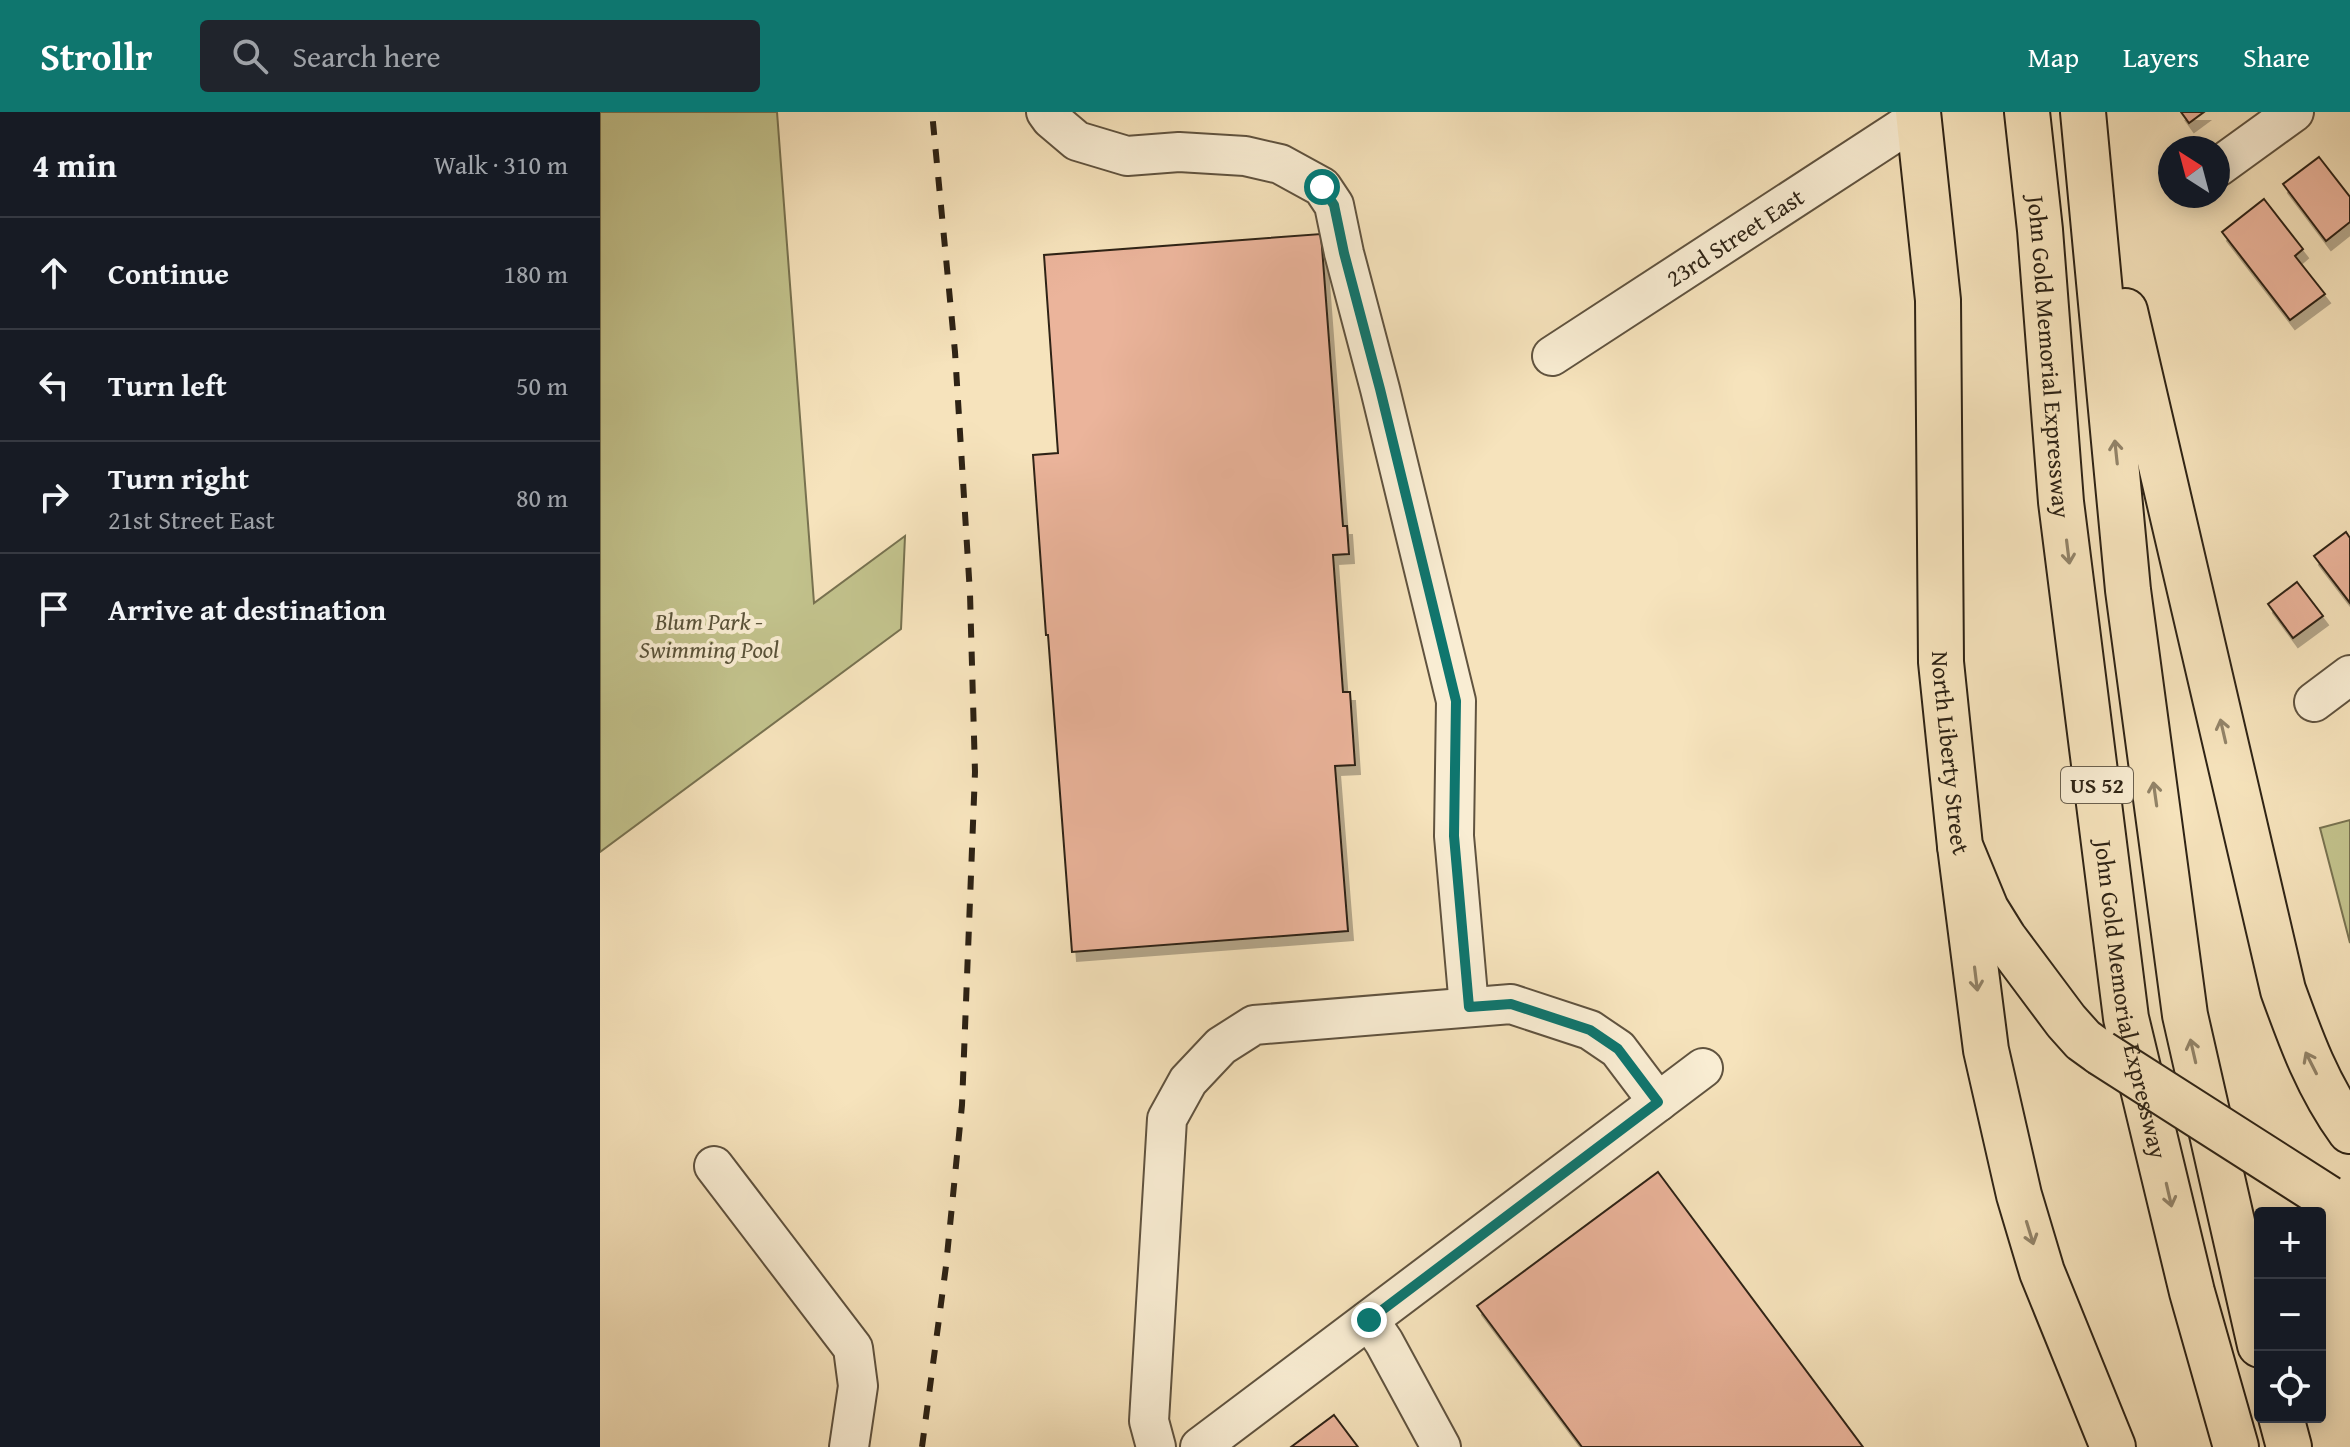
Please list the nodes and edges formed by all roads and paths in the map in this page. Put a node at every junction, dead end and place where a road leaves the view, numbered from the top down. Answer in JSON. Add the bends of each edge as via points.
{"nodes":[{"id":1,"x":1046,"y":112,"type":"edge"},
{"id":2,"x":2027,"y":112,"type":"edge"},
{"id":3,"x":2294,"y":112,"type":"edge"},
{"id":4,"x":1918,"y":115,"type":"edge"},
{"id":5,"x":2084,"y":126,"type":"edge"},
{"id":6,"x":2230,"y":158,"type":"edge"},
{"id":7,"x":1552,"y":356,"type":"dead end"},
{"id":8,"x":2350,"y":675,"type":"edge"},
{"id":9,"x":2314,"y":702,"type":"dead end"},
{"id":10,"x":1960,"y":846,"type":"junction"},
{"id":11,"x":1469,"y":1007,"type":"junction"},
{"id":12,"x":1703,"y":1068,"type":"dead end"},
{"id":13,"x":1658,"y":1102,"type":"junction"},
{"id":14,"x":2350,"y":1131,"type":"edge"},
{"id":15,"x":714,"y":1166,"type":"dead end"},
{"id":16,"x":2339,"y":1205,"type":"edge"},
{"id":17,"x":2254,"y":1319,"type":"edge"},
{"id":18,"x":1369,"y":1320,"type":"junction"},
{"id":19,"x":2283,"y":1423,"type":"edge"},
{"id":20,"x":849,"y":1447,"type":"edge"},
{"id":21,"x":1156,"y":1447,"type":"edge"},
{"id":22,"x":1200,"y":1447,"type":"edge"},
{"id":23,"x":1441,"y":1447,"type":"edge"},
{"id":24,"x":2113,"y":1447,"type":"edge"},
{"id":25,"x":2236,"y":1447,"type":"edge"},
{"id":26,"x":2289,"y":1447,"type":"edge"}],
"edges":[{"from":1,"to":11,"type":"street","via":[[1077,141],[1127,156],[1179,152],[1280,164],[1322,187],[1334,205],[1456,701],[1454,836]]},
{"from":2,"to":25,"type":"main road","name":"John Gold Memorial Expressway","number":"US 52","one_way":true,"via":[[2061,502],[2126,1018],[2192,1292]]},
{"from":3,"to":6,"type":"street"},
{"from":4,"to":7,"type":"street","name":"23rd Street East"},
{"from":4,"to":10,"type":"main road","name":"North Liberty Street","via":[[1938,300],[1941,662]]},
{"from":14,"to":5,"type":"main road","one_way":true,"via":[[2306,1056],[2283,990]]},
{"from":17,"to":5,"type":"main road","name":"John Gold Memorial Expressway","number":"US 52","one_way":true,"via":[[2185,1015],[2128,590]]},
{"from":8,"to":9,"type":"street"},
{"from":10,"to":16,"type":"main road","name":"North Liberty Street","bridge":true,"via":[[2004,938],[2083,1040]]},
{"from":10,"to":24,"type":"main road","one_way":true,"via":[[1986,1050],[2019,1195],[2042,1272]]},
{"from":11,"to":13,"type":"street","via":[[1511,1004],[1590,1030],[1618,1049]]},
{"from":11,"to":21,"type":"street","via":[[1254,1025],[1221,1046],[1188,1081],[1167,1119],[1149,1421]]},
{"from":12,"to":13,"type":"street"},
{"from":13,"to":18,"type":"street"},
{"from":15,"to":20,"type":"street","via":[[853,1348],[858,1386]]},
{"from":18,"to":22,"type":"street"},
{"from":18,"to":23,"type":"street"},
{"from":19,"to":26,"type":"main road"}]}
